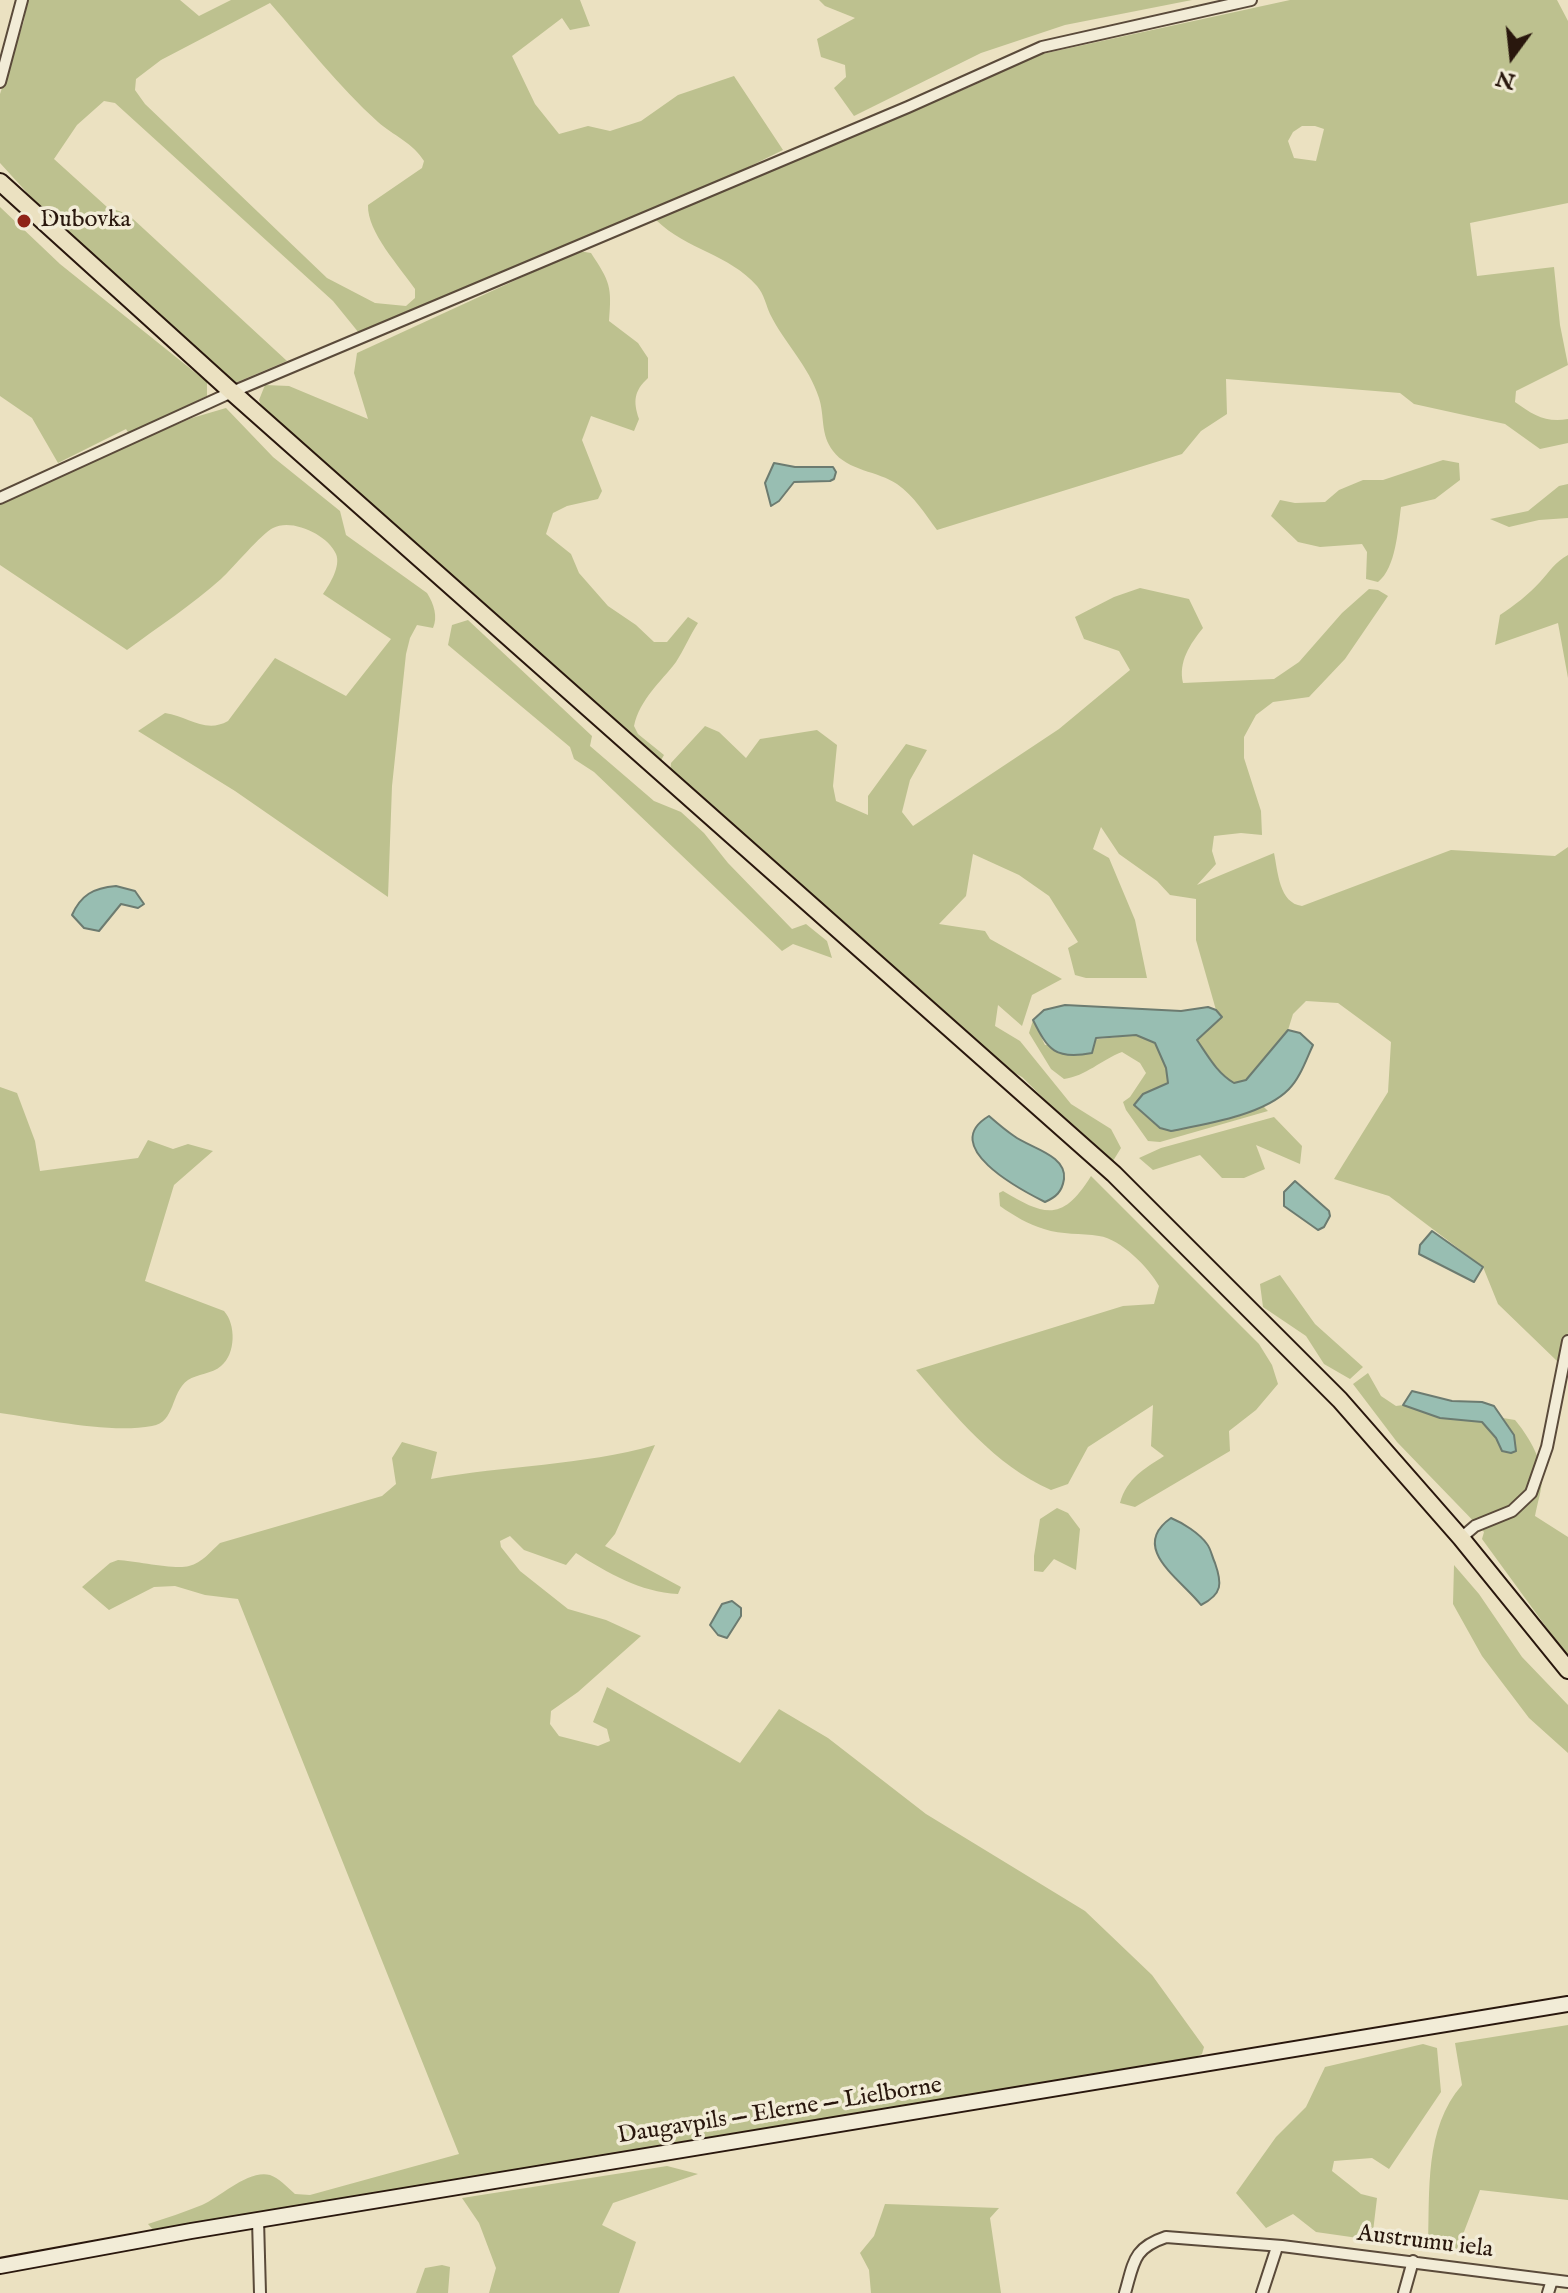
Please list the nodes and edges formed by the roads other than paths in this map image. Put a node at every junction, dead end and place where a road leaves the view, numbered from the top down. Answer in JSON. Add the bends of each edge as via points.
{"nodes":[{"id":1,"x":22,"y":0,"type":"edge"},
{"id":2,"x":1251,"y":0,"type":"edge"},
{"id":3,"x":0,"y":82,"type":"edge"},
{"id":4,"x":0,"y":182,"type":"edge"},
{"id":5,"x":232,"y":392,"type":"junction"},
{"id":6,"x":0,"y":498,"type":"edge"},
{"id":7,"x":1568,"y":1341,"type":"edge"},
{"id":8,"x":1461,"y":1538,"type":"junction"},
{"id":9,"x":1568,"y":1670,"type":"edge"},
{"id":10,"x":1568,"y":2004,"type":"edge"},
{"id":11,"x":258,"y":2220,"type":"junction"},
{"id":12,"x":1277,"y":2247,"type":"junction"},
{"id":13,"x":1413,"y":2261,"type":"junction"},
{"id":14,"x":0,"y":2266,"type":"edge"},
{"id":15,"x":1552,"y":2280,"type":"junction"},
{"id":16,"x":1568,"y":2282,"type":"edge"},
{"id":17,"x":260,"y":2293,"type":"edge"},
{"id":18,"x":1125,"y":2293,"type":"edge"},
{"id":19,"x":1262,"y":2293,"type":"edge"},
{"id":20,"x":1404,"y":2293,"type":"edge"},
{"id":21,"x":1548,"y":2293,"type":"edge"}],
"edges":[{"from":1,"to":3,"type":"street"},
{"from":2,"to":5,"type":"street","via":[[1042,47]]},
{"from":4,"to":5,"type":"main road"},
{"from":5,"to":6,"type":"street"},
{"from":5,"to":8,"type":"main road","via":[[1114,1174],[1340,1400]]},
{"from":7,"to":8,"type":"street","via":[[1547,1447],[1531,1493],[1512,1511],[1475,1526]]},
{"from":8,"to":9,"type":"main road"},
{"from":10,"to":11,"type":"main road","name":"Daugavpils — Elerne — Lielborne"},
{"from":11,"to":14,"type":"main road","name":"Daugavpils — Elerne — Lielborne"},
{"from":11,"to":17,"type":"street"},
{"from":12,"to":13,"type":"street","name":"Austrumu iela"},
{"from":12,"to":18,"type":"street","name":"Austrumu iela","via":[[1166,2237],[1136,2255]]},
{"from":12,"to":19,"type":"street"},
{"from":13,"to":15,"type":"street","name":"Austrumu iela"},
{"from":13,"to":20,"type":"street"},
{"from":15,"to":16,"type":"street","name":"Austrumu iela"},
{"from":15,"to":21,"type":"street"}]}
